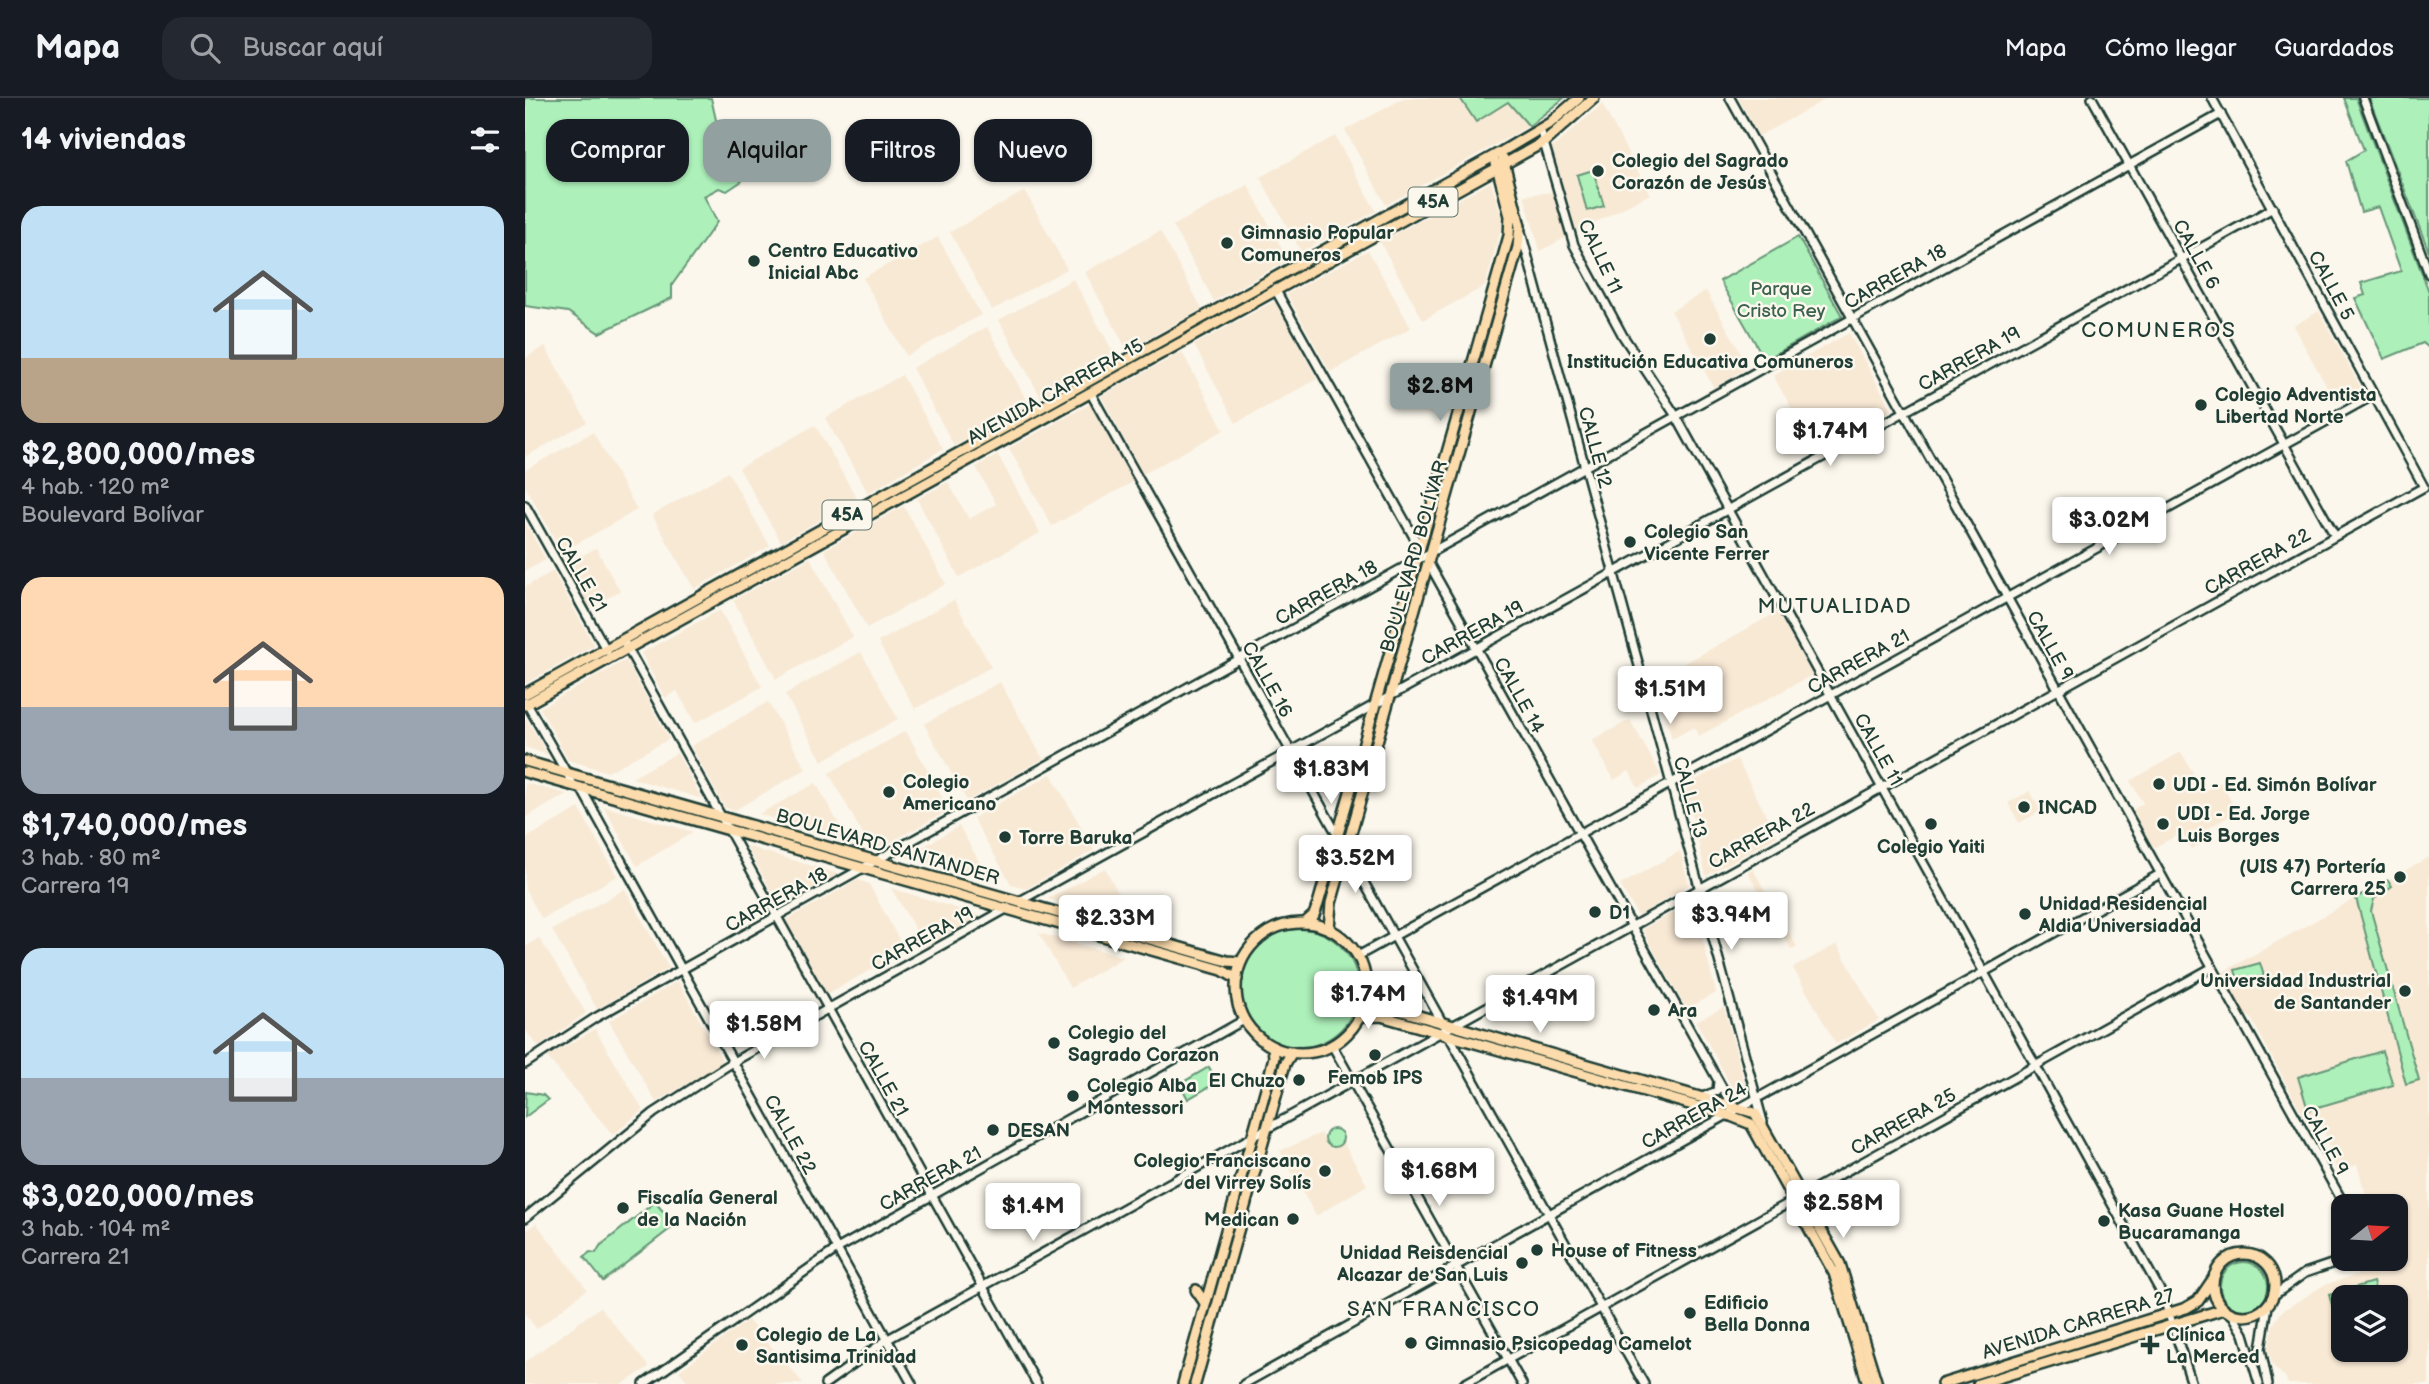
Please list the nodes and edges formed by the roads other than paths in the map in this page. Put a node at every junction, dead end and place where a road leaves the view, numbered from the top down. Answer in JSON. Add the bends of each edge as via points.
{"nodes":[{"id":1,"x":1579,"y":98,"type":"edge"},
{"id":2,"x":1594,"y":98,"type":"edge"},
{"id":3,"x":1730,"y":98,"type":"edge"},
{"id":4,"x":2092,"y":98,"type":"edge"},
{"id":5,"x":2212,"y":98,"type":"edge"},
{"id":6,"x":2363,"y":98,"type":"edge"},
{"id":7,"x":2221,"y":114,"type":"junction"},
{"id":8,"x":1540,"y":129,"type":"junction"},
{"id":9,"x":1544,"y":142,"type":"junction"},
{"id":10,"x":1497,"y":154,"type":"junction"},
{"id":11,"x":2129,"y":164,"type":"junction"},
{"id":12,"x":1501,"y":166,"type":"junction"},
{"id":13,"x":2273,"y":208,"type":"junction"},
{"id":14,"x":1520,"y":226,"type":"junction"},
{"id":15,"x":2181,"y":258,"type":"junction"},
{"id":16,"x":2429,"y":274,"type":"edge"},
{"id":17,"x":1275,"y":289,"type":"junction"},
{"id":18,"x":1852,"y":318,"type":"junction"},
{"id":19,"x":1090,"y":392,"type":"junction"},
{"id":20,"x":2374,"y":395,"type":"junction"},
{"id":21,"x":1904,"y":411,"type":"junction"},
{"id":22,"x":1676,"y":416,"type":"junction"},
{"id":23,"x":2284,"y":444,"type":"junction"},
{"id":24,"x":1585,"y":466,"type":"junction"},
{"id":25,"x":2424,"y":487,"type":"joint"},
{"id":26,"x":525,"y":505,"type":"edge"},
{"id":27,"x":1728,"y":509,"type":"junction"},
{"id":28,"x":2335,"y":536,"type":"junction"},
{"id":29,"x":1434,"y":550,"type":"junction"},
{"id":30,"x":1422,"y":557,"type":"junction"},
{"id":31,"x":1614,"y":571,"type":"junction"},
{"id":32,"x":2007,"y":597,"type":"junction"},
{"id":33,"x":625,"y":644,"type":"junction"},
{"id":34,"x":1476,"y":648,"type":"junction"},
{"id":35,"x":609,"y":653,"type":"junction"},
{"id":36,"x":1238,"y":659,"type":"junction"},
{"id":37,"x":1642,"y":676,"type":"joint"},
{"id":38,"x":2057,"y":689,"type":"junction"},
{"id":39,"x":1391,"y":695,"type":"junction"},
{"id":40,"x":1831,"y":695,"type":"junction"},
{"id":41,"x":526,"y":701,"type":"edge"},
{"id":42,"x":1375,"y":704,"type":"junction"},
{"id":43,"x":1290,"y":751,"type":"junction"},
{"id":44,"x":525,"y":761,"type":"edge"},
{"id":45,"x":525,"y":772,"type":"edge"},
{"id":46,"x":566,"y":773,"type":"junction"},
{"id":47,"x":1671,"y":783,"type":"junction"},
{"id":48,"x":1881,"y":786,"type":"junction"},
{"id":49,"x":577,"y":787,"type":"junction"},
{"id":50,"x":722,"y":817,"type":"junction"},
{"id":51,"x":729,"y":831,"type":"junction"},
{"id":52,"x":1579,"y":834,"type":"junction"},
{"id":53,"x":1338,"y":836,"type":"junction"},
{"id":54,"x":1346,"y":851,"type":"junction"},
{"id":55,"x":876,"y":861,"type":"junction"},
{"id":56,"x":863,"y":868,"type":"junction"},
{"id":57,"x":2160,"y":874,"type":"junction"},
{"id":58,"x":1699,"y":887,"type":"junction"},
{"id":59,"x":1019,"y":902,"type":"junction"},
{"id":60,"x":1006,"y":909,"type":"junction"},
{"id":61,"x":777,"y":917,"type":"junction"},
{"id":62,"x":1305,"y":922,"type":"junction"},
{"id":63,"x":1631,"y":926,"type":"junction"},
{"id":64,"x":1329,"y":929,"type":"junction"},
{"id":65,"x":1394,"y":936,"type":"junction"},
{"id":66,"x":1358,"y":956,"type":"junction"},
{"id":67,"x":1241,"y":962,"type":"junction"},
{"id":68,"x":2211,"y":968,"type":"junction"},
{"id":69,"x":682,"y":970,"type":"junction"},
{"id":70,"x":1984,"y":972,"type":"junction"},
{"id":71,"x":1237,"y":979,"type":"junction"},
{"id":72,"x":1366,"y":995,"type":"junction"},
{"id":73,"x":828,"y":1009,"type":"junction"},
{"id":74,"x":1359,"y":1017,"type":"junction"},
{"id":75,"x":1244,"y":1020,"type":"junction"},
{"id":76,"x":1445,"y":1029,"type":"junction"},
{"id":77,"x":1332,"y":1045,"type":"junction"},
{"id":78,"x":1273,"y":1047,"type":"junction"},
{"id":79,"x":1292,"y":1052,"type":"junction"},
{"id":80,"x":733,"y":1062,"type":"junction"},
{"id":81,"x":2035,"y":1064,"type":"junction"},
{"id":82,"x":525,"y":1065,"type":"edge"},
{"id":83,"x":1352,"y":1080,"type":"junction"},
{"id":84,"x":1717,"y":1081,"type":"junction"},
{"id":85,"x":1705,"y":1096,"type":"junction"},
{"id":86,"x":1756,"y":1099,"type":"junction"},
{"id":87,"x":1735,"y":1111,"type":"junction"},
{"id":88,"x":1755,"y":1122,"type":"junction"},
{"id":89,"x":1269,"y":1126,"type":"junction"},
{"id":90,"x":1765,"y":1130,"type":"junction"},
{"id":91,"x":1253,"y":1135,"type":"junction"},
{"id":92,"x":2338,"y":1194,"type":"edge"},
{"id":93,"x":932,"y":1195,"type":"junction"},
{"id":94,"x":1798,"y":1198,"type":"junction"},
{"id":95,"x":1549,"y":1214,"type":"junction"},
{"id":96,"x":525,"y":1218,"type":"edge"},
{"id":97,"x":837,"y":1249,"type":"junction"},
{"id":98,"x":2331,"y":1264,"type":"edge"},
{"id":99,"x":1456,"y":1266,"type":"junction"},
{"id":100,"x":2213,"y":1279,"type":"junction"},
{"id":101,"x":983,"y":1287,"type":"junction"},
{"id":102,"x":1196,"y":1290,"type":"dead end"},
{"id":103,"x":2273,"y":1296,"type":"junction"},
{"id":104,"x":1205,"y":1303,"type":"junction"},
{"id":105,"x":2268,"y":1306,"type":"junction"},
{"id":106,"x":1601,"y":1308,"type":"junction"},
{"id":107,"x":2228,"y":1312,"type":"junction"},
{"id":108,"x":2170,"y":1313,"type":"junction"},
{"id":109,"x":2173,"y":1323,"type":"junction"},
{"id":110,"x":888,"y":1339,"type":"junction"},
{"id":111,"x":1508,"y":1359,"type":"junction"},
{"id":112,"x":644,"y":1384,"type":"edge"},
{"id":113,"x":825,"y":1384,"type":"edge"},
{"id":114,"x":912,"y":1384,"type":"edge"},
{"id":115,"x":1037,"y":1384,"type":"edge"},
{"id":116,"x":1183,"y":1384,"type":"edge"},
{"id":117,"x":1195,"y":1384,"type":"edge"},
{"id":118,"x":1244,"y":1384,"type":"edge"},
{"id":119,"x":1464,"y":1384,"type":"edge"},
{"id":120,"x":1522,"y":1384,"type":"edge"},
{"id":121,"x":1644,"y":1384,"type":"edge"},
{"id":122,"x":1868,"y":1384,"type":"edge"},
{"id":123,"x":1877,"y":1384,"type":"edge"},
{"id":124,"x":1942,"y":1384,"type":"edge"},
{"id":125,"x":1978,"y":1384,"type":"edge"},
{"id":126,"x":2192,"y":1384,"type":"edge"},
{"id":127,"x":2259,"y":1384,"type":"edge"},
{"id":128,"x":2269,"y":1384,"type":"edge"}],
"edges":[{"from":1,"to":8,"type":"main road","name":"AVENIDA CARRERA 15","number":"45A"},
{"from":2,"to":9,"type":"main road","name":"AVENIDA CARRERA 15","number":"45A"},
{"from":3,"to":18,"type":"street","name":"CALLE 9"},
{"from":4,"to":11,"type":"street","name":"CALLE 6"},
{"from":5,"to":7,"type":"street","name":"CALLE 5"},
{"from":6,"to":16,"type":"street"},
{"from":7,"to":11,"type":"street","name":"CARRERA 18"},
{"from":7,"to":13,"type":"street","name":"CALLE 5"},
{"from":8,"to":9,"type":"street","name":"CALLE 11"},
{"from":8,"to":10,"type":"main road","name":"AVENIDA CARRERA 15","number":"45A"},
{"from":9,"to":12,"type":"main road","name":"AVENIDA CARRERA 15","number":"45A"},
{"from":9,"to":22,"type":"street","name":"CALLE 11","via":[[1574,245],[1623,336]]},
{"from":10,"to":12,"type":"main road"},
{"from":10,"to":33,"type":"main road","name":"AVENIDA CARRERA 15","number":"45A"},
{"from":11,"to":15,"type":"street","name":"CALLE 6"},
{"from":11,"to":18,"type":"street","name":"CARRERA 18"},
{"from":12,"to":14,"type":"main road","name":"BOULEVARD BOLÍVAR"},
{"from":12,"to":17,"type":"main road","name":"AVENIDA CARRERA 15","number":"45A"},
{"from":12,"to":30,"type":"main road","name":"BOULEVARD BOLÍVAR","via":[[1509,236]]},
{"from":13,"to":15,"type":"street","name":"CARRERA 19"},
{"from":13,"to":20,"type":"street","name":"CALLE 5"},
{"from":14,"to":24,"type":"street","name":"CALLE 12"},
{"from":14,"to":29,"type":"main road","name":"BOULEVARD BOLÍVAR"},
{"from":15,"to":21,"type":"street","name":"CARRERA 19"},
{"from":15,"to":23,"type":"street","name":"CALLE 6"},
{"from":17,"to":19,"type":"main road","name":"AVENIDA CARRERA 15","number":"45A"},
{"from":17,"to":30,"type":"street","name":"CALLE 14"},
{"from":18,"to":21,"type":"street","name":"CALLE 9"},
{"from":18,"to":22,"type":"street","name":"CARRERA 18"},
{"from":19,"to":33,"type":"main road","name":"AVENIDA CARRERA 15","number":"45A"},
{"from":19,"to":36,"type":"street","name":"CALLE 16"},
{"from":20,"to":23,"type":"street","name":"CARRERA 21"},
{"from":20,"to":25,"type":"street","name":"CALLE 5"},
{"from":21,"to":27,"type":"street","name":"CARRERA 19"},
{"from":21,"to":32,"type":"street","name":"CALLE 9"},
{"from":22,"to":24,"type":"street","name":"CARRERA 18"},
{"from":22,"to":27,"type":"street","name":"CALLE 11"},
{"from":23,"to":28,"type":"street","name":"CALLE 6"},
{"from":23,"to":32,"type":"street","name":"CARRERA 21"},
{"from":24,"to":29,"type":"street","name":"CARRERA 18"},
{"from":24,"to":31,"type":"street","name":"CALLE 12"},
{"from":25,"to":28,"type":"street","name":"CARRERA 22"},
{"from":26,"to":35,"type":"street","name":"CALLE 21"},
{"from":27,"to":31,"type":"street","name":"CARRERA 19"},
{"from":27,"to":40,"type":"street","name":"CALLE 11"},
{"from":28,"to":38,"type":"street","name":"CARRERA 22"},
{"from":29,"to":30,"type":"main road","name":"BOULEVARD BOLÍVAR"},
{"from":30,"to":34,"type":"street","name":"CALLE 14"},
{"from":30,"to":36,"type":"street","name":"CARRERA 18"},
{"from":30,"to":39,"type":"main road","name":"BOULEVARD BOLÍVAR"},
{"from":30,"to":42,"type":"main road","name":"BOULEVARD BOLÍVAR"},
{"from":31,"to":34,"type":"street","name":"CARRERA 19"},
{"from":31,"to":37,"type":"street","name":"CALLE 12"},
{"from":32,"to":38,"type":"street","name":"CALLE 9"},
{"from":32,"to":40,"type":"street","name":"CARRERA 21"},
{"from":33,"to":35,"type":"main road","name":"AVENIDA CARRERA 15","number":"45A"},
{"from":33,"to":50,"type":"street","name":"CALLE 21"},
{"from":34,"to":39,"type":"street","name":"CARRERA 19"},
{"from":34,"to":52,"type":"street","name":"CALLE 14"},
{"from":35,"to":41,"type":"main road","name":"AVENIDA CARRERA 15","number":"45A"},
{"from":36,"to":43,"type":"street","name":"CALLE 16"},
{"from":36,"to":55,"type":"street","name":"CARRERA 18"},
{"from":37,"to":47,"type":"street","name":"CALLE 13"},
{"from":38,"to":48,"type":"street","name":"CARRERA 22"},
{"from":38,"to":57,"type":"street","name":"CALLE 9"},
{"from":39,"to":42,"type":"street","name":"CARRERA 19"},
{"from":39,"to":54,"type":"main road","name":"BOULEVARD BOLÍVAR"},
{"from":40,"to":47,"type":"street","name":"CARRERA 21"},
{"from":40,"to":48,"type":"street","name":"CALLE 11"},
{"from":41,"to":46,"type":"street","name":"CALLE 22"},
{"from":42,"to":43,"type":"street","name":"CARRERA 19"},
{"from":42,"to":53,"type":"main road","name":"BOULEVARD BOLÍVAR"},
{"from":43,"to":53,"type":"street","name":"CALLE 16"},
{"from":43,"to":59,"type":"street","name":"CARRERA 19"},
{"from":44,"to":46,"type":"main road","name":"BOULEVARD SANTANDER"},
{"from":45,"to":49,"type":"main road","name":"BOULEVARD SANTANDER"},
{"from":46,"to":49,"type":"street","name":"CALLE 22"},
{"from":46,"to":50,"type":"main road","name":"BOULEVARD SANTANDER"},
{"from":47,"to":52,"type":"street","name":"CARRERA 21"},
{"from":47,"to":58,"type":"street","name":"CALLE 13"},
{"from":48,"to":58,"type":"street","name":"CARRERA 22"},
{"from":48,"to":70,"type":"street","name":"CALLE 11"},
{"from":49,"to":51,"type":"main road","name":"BOULEVARD SANTANDER"},
{"from":49,"to":69,"type":"street","name":"CALLE 22"},
{"from":50,"to":51,"type":"street","name":"CALLE 21"},
{"from":50,"to":55,"type":"main road","name":"BOULEVARD SANTANDER"},
{"from":51,"to":56,"type":"main road","name":"BOULEVARD SANTANDER"},
{"from":51,"to":61,"type":"street","name":"CALLE 21"},
{"from":52,"to":63,"type":"street","name":"CALLE 14"},
{"from":52,"to":65,"type":"street","name":"CARRERA 21"},
{"from":53,"to":54,"type":"street","name":"CALLE 16"},
{"from":53,"to":62,"type":"main road","name":"BOULEVARD BOLÍVAR","via":[[1316,911]]},
{"from":54,"to":64,"type":"main road","name":"BOULEVARD BOLÍVAR","via":[[1329,910]]},
{"from":54,"to":65,"type":"street","name":"CALLE 16"},
{"from":55,"to":56,"type":"street","name":"CARRERA 18"},
{"from":55,"to":59,"type":"main road","name":"BOULEVARD SANTANDER"},
{"from":56,"to":60,"type":"main road","name":"BOULEVARD SANTANDER"},
{"from":56,"to":61,"type":"street","name":"CARRERA 18"},
{"from":57,"to":68,"type":"street","name":"CALLE 9"},
{"from":57,"to":70,"type":"street","name":"CARRERA 24"},
{"from":58,"to":63,"type":"street","name":"CARRERA 22"},
{"from":58,"to":86,"type":"street","name":"CALLE 13"},
{"from":59,"to":60,"type":"street","name":"CARRERA 19"},
{"from":59,"to":67,"type":"main road","name":"BOULEVARD SANTANDER"},
{"from":60,"to":71,"type":"main road","name":"BOULEVARD SANTANDER","via":[[1222,970]]},
{"from":60,"to":73,"type":"street","name":"CARRERA 19"},
{"from":61,"to":69,"type":"street","name":"CARRERA 18"},
{"from":61,"to":73,"type":"street","name":"CALLE 21"},
{"from":62,"to":64,"type":"main road"},
{"from":62,"to":67,"type":"main road","via":[[1269,930]]},
{"from":63,"to":76,"type":"street","name":"CARRERA 22"},
{"from":63,"to":84,"type":"street","name":"CALLE 14"},
{"from":64,"to":66,"type":"main road"},
{"from":65,"to":66,"type":"street","name":"CARRERA 21"},
{"from":65,"to":76,"type":"street","name":"CALLE 16"},
{"from":66,"to":72,"type":"main road"},
{"from":67,"to":71,"type":"main road"},
{"from":68,"to":81,"type":"street","name":"CARRERA 25"},
{"from":68,"to":92,"type":"street","name":"CALLE 9"},
{"from":69,"to":80,"type":"street","name":"CALLE 22"},
{"from":69,"to":82,"type":"street","name":"CARRERA 18"},
{"from":70,"to":81,"type":"street","name":"CALLE 11"},
{"from":70,"to":86,"type":"street","name":"CARRERA 24"},
{"from":71,"to":75,"type":"main road"},
{"from":72,"to":74,"type":"main road"},
{"from":72,"to":76,"type":"main road","via":[[1376,1004]]},
{"from":73,"to":80,"type":"street","name":"CARRERA 19"},
{"from":73,"to":93,"type":"street","name":"CALLE 21"},
{"from":74,"to":76,"type":"main road","via":[[1381,1016]]},
{"from":74,"to":77,"type":"main road"},
{"from":75,"to":78,"type":"main road"},
{"from":75,"to":93,"type":"street","name":"CARRERA 21"},
{"from":76,"to":83,"type":"street","name":"CARRERA 22"},
{"from":76,"to":85,"type":"main road"},
{"from":76,"to":87,"type":"main road"},
{"from":76,"to":95,"type":"street","name":"CALLE 16"},
{"from":77,"to":79,"type":"main road","via":[[1313,1052]]},
{"from":77,"to":83,"type":"street"},
{"from":78,"to":79,"type":"main road"},
{"from":78,"to":91,"type":"main road"},
{"from":79,"to":89,"type":"main road"},
{"from":80,"to":96,"type":"street","name":"CARRERA 19","via":[[654,1113]]},
{"from":80,"to":97,"type":"street","name":"CALLE 22"},
{"from":81,"to":94,"type":"street","name":"CARRERA 25"},
{"from":81,"to":108,"type":"street","name":"CALLE 11"},
{"from":83,"to":89,"type":"street","name":"CARRERA 22"},
{"from":83,"to":99,"type":"street"},
{"from":84,"to":85,"type":"street","via":[[1717,1091]]},
{"from":84,"to":87,"type":"street","name":"CALLE 14"},
{"from":85,"to":87,"type":"main road"},
{"from":86,"to":87,"type":"street","name":"CARRERA 24"},
{"from":86,"to":90,"type":"street","name":"CALLE 13"},
{"from":87,"to":88,"type":"main road"},
{"from":87,"to":95,"type":"street","name":"CARRERA 24"},
{"from":88,"to":90,"type":"main road"},
{"from":88,"to":94,"type":"main road"},
{"from":89,"to":91,"type":"street","name":"CARRERA 22"},
{"from":89,"to":117,"type":"main road"},
{"from":90,"to":94,"type":"main road"},
{"from":91,"to":101,"type":"street","name":"CARRERA 22"},
{"from":91,"to":104,"type":"main road"},
{"from":93,"to":97,"type":"street","name":"CARRERA 21"},
{"from":93,"to":101,"type":"street","name":"CALLE 21"},
{"from":94,"to":106,"type":"street","name":"CARRERA 25"},
{"from":94,"to":122,"type":"main road","via":[[1835,1273]]},
{"from":94,"to":123,"type":"main road","via":[[1845,1275]]},
{"from":95,"to":99,"type":"street","name":"CARRERA 24"},
{"from":95,"to":106,"type":"street","name":"CALLE 16"},
{"from":97,"to":110,"type":"street","name":"CALLE 22"},
{"from":97,"to":112,"type":"street","name":"CARRERA 21"},
{"from":98,"to":103,"type":"street","via":[[2310,1271]]},
{"from":99,"to":111,"type":"street"},
{"from":99,"to":118,"type":"street","name":"CARRERA 24"},
{"from":100,"to":103,"type":"main road","via":[[2228,1258],[2252,1255],[2271,1271]]},
{"from":100,"to":107,"type":"main road","via":[[2214,1296]]},
{"from":100,"to":108,"type":"main road","name":"AVENIDA CARRERA 27","via":[[2198,1301]]},
{"from":101,"to":110,"type":"street","name":"CARRERA 22"},
{"from":101,"to":115,"type":"street","name":"CALLE 21"},
{"from":102,"to":104,"type":"main road"},
{"from":103,"to":105,"type":"main road"},
{"from":104,"to":116,"type":"main road"},
{"from":105,"to":107,"type":"main road","via":[[2251,1316]]},
{"from":105,"to":128,"type":"street","via":[[2261,1349]]},
{"from":106,"to":111,"type":"street","name":"CARRERA 25"},
{"from":106,"to":121,"type":"street","name":"CALLE 16"},
{"from":107,"to":109,"type":"main road","name":"AVENIDA CARRERA 27"},
{"from":107,"to":127,"type":"street","via":[[2244,1334]]},
{"from":108,"to":109,"type":"street","name":"CALLE 11"},
{"from":108,"to":124,"type":"main road","name":"AVENIDA CARRERA 27"},
{"from":109,"to":125,"type":"main road","name":"AVENIDA CARRERA 27"},
{"from":109,"to":126,"type":"street","name":"CALLE 11"},
{"from":110,"to":113,"type":"street","name":"CARRERA 22"},
{"from":110,"to":114,"type":"street","name":"CALLE 22"},
{"from":111,"to":119,"type":"street","name":"CARRERA 25"},
{"from":111,"to":120,"type":"street"}]}
